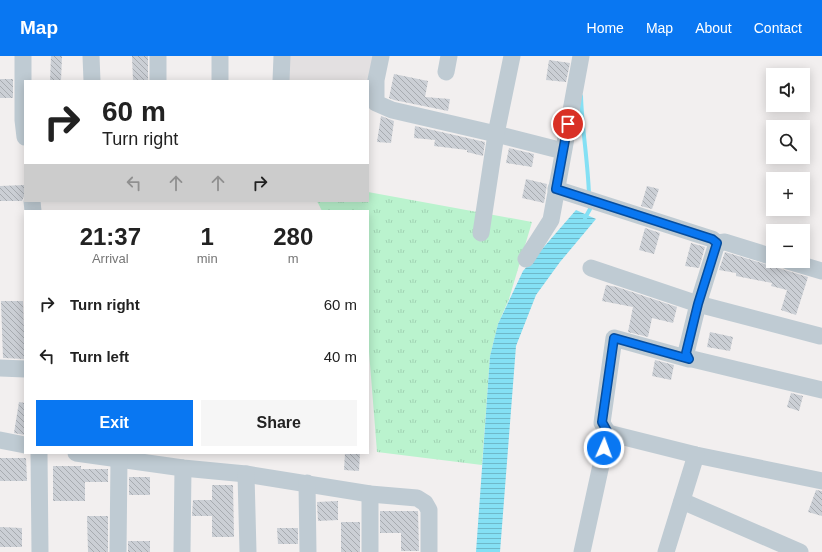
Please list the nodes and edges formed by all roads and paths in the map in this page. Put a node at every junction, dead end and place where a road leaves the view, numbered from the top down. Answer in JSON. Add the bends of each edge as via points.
{"nodes":[{"id":1,"x":23,"y":56,"type":"edge"},
{"id":2,"x":91,"y":56,"type":"edge"},
{"id":3,"x":158,"y":56,"type":"edge"},
{"id":4,"x":220,"y":56,"type":"edge"},
{"id":5,"x":282,"y":56,"type":"edge"},
{"id":6,"x":381,"y":56,"type":"edge"},
{"id":7,"x":512,"y":56,"type":"edge"},
{"id":8,"x":581,"y":56,"type":"edge"},
{"id":9,"x":92,"y":80,"type":"edge"},
{"id":10,"x":158,"y":80,"type":"edge"},
{"id":11,"x":220,"y":80,"type":"edge"},
{"id":12,"x":281,"y":80,"type":"edge"},
{"id":13,"x":24,"y":128,"type":"edge"},
{"id":14,"x":496,"y":134,"type":"junction"},
{"id":15,"x":563,"y":151,"type":"junction"},
{"id":16,"x":556,"y":189,"type":"junction"},
{"id":17,"x":482,"y":233,"type":"dead end"},
{"id":18,"x":717,"y":243,"type":"junction"},
{"id":19,"x":766,"y":255,"type":"edge"},
{"id":20,"x":526,"y":259,"type":"dead end"},
{"id":21,"x":810,"y":267,"type":"edge"},
{"id":22,"x":591,"y":268,"type":"dead end"},
{"id":23,"x":822,"y":271,"type":"edge"},
{"id":24,"x":698,"y":304,"type":"junction"},
{"id":25,"x":820,"y":336,"type":"dead end"},
{"id":26,"x":689,"y":359,"type":"junction"},
{"id":27,"x":0,"y":368,"type":"edge"},
{"id":28,"x":24,"y":369,"type":"edge"},
{"id":29,"x":822,"y":390,"type":"edge"},
{"id":30,"x":608,"y":433,"type":"junction"},
{"id":31,"x":0,"y":440,"type":"edge"},
{"id":32,"x":24,"y":445,"type":"edge"},
{"id":33,"x":39,"y":454,"type":"edge"},
{"id":34,"x":83,"y":454,"type":"edge"},
{"id":35,"x":696,"y":455,"type":"junction"},
{"id":36,"x":119,"y":459,"type":"junction"},
{"id":37,"x":183,"y":468,"type":"junction"},
{"id":38,"x":246,"y":474,"type":"junction"},
{"id":39,"x":822,"y":481,"type":"edge"},
{"id":40,"x":307,"y":483,"type":"junction"},
{"id":41,"x":370,"y":494,"type":"junction"},
{"id":42,"x":682,"y":502,"type":"junction"},
{"id":43,"x":671,"y":550,"type":"edge"},
{"id":44,"x":40,"y":552,"type":"edge"},
{"id":45,"x":118,"y":552,"type":"edge"},
{"id":46,"x":182,"y":552,"type":"edge"},
{"id":47,"x":248,"y":552,"type":"edge"},
{"id":48,"x":308,"y":552,"type":"edge"},
{"id":49,"x":370,"y":552,"type":"edge"},
{"id":50,"x":429,"y":552,"type":"edge"},
{"id":51,"x":582,"y":552,"type":"edge"},
{"id":52,"x":800,"y":552,"type":"edge"}],
"edges":[{"from":1,"to":13,"type":"street"},
{"from":2,"to":9,"type":"street"},
{"from":3,"to":10,"type":"street"},
{"from":4,"to":11,"type":"street"},
{"from":5,"to":12,"type":"street"},
{"from":6,"to":14,"type":"street","via":[[376,80],[376,103],[392,110]]},
{"from":7,"to":14,"type":"street"},
{"from":8,"to":15,"type":"street"},
{"from":14,"to":15,"type":"street"},
{"from":14,"to":17,"type":"street"},
{"from":15,"to":16,"type":"street"},
{"from":16,"to":18,"type":"street","via":[[712,239]]},
{"from":16,"to":20,"type":"street","via":[[551,220]]},
{"from":18,"to":19,"type":"street","via":[[725,242]]},
{"from":18,"to":24,"type":"street"},
{"from":21,"to":23,"type":"street"},
{"from":22,"to":24,"type":"street"},
{"from":24,"to":25,"type":"street"},
{"from":24,"to":26,"type":"street","via":[[686,353]]},
{"from":26,"to":29,"type":"street"},
{"from":26,"to":30,"type":"street","via":[[614,338],[602,422]]},
{"from":27,"to":28,"type":"street"},
{"from":30,"to":35,"type":"street"},
{"from":30,"to":51,"type":"street"},
{"from":31,"to":32,"type":"street"},
{"from":33,"to":44,"type":"street"},
{"from":34,"to":36,"type":"street"},
{"from":35,"to":39,"type":"street"},
{"from":35,"to":42,"type":"street"},
{"from":36,"to":37,"type":"street"},
{"from":36,"to":45,"type":"street"},
{"from":37,"to":38,"type":"street"},
{"from":37,"to":46,"type":"street"},
{"from":38,"to":40,"type":"street"},
{"from":38,"to":47,"type":"street"},
{"from":40,"to":41,"type":"street"},
{"from":40,"to":48,"type":"street"},
{"from":41,"to":49,"type":"street"},
{"from":41,"to":50,"type":"street","via":[[417,498],[426,503],[429,510]]},
{"from":42,"to":43,"type":"street"},
{"from":42,"to":52,"type":"street"}]}
